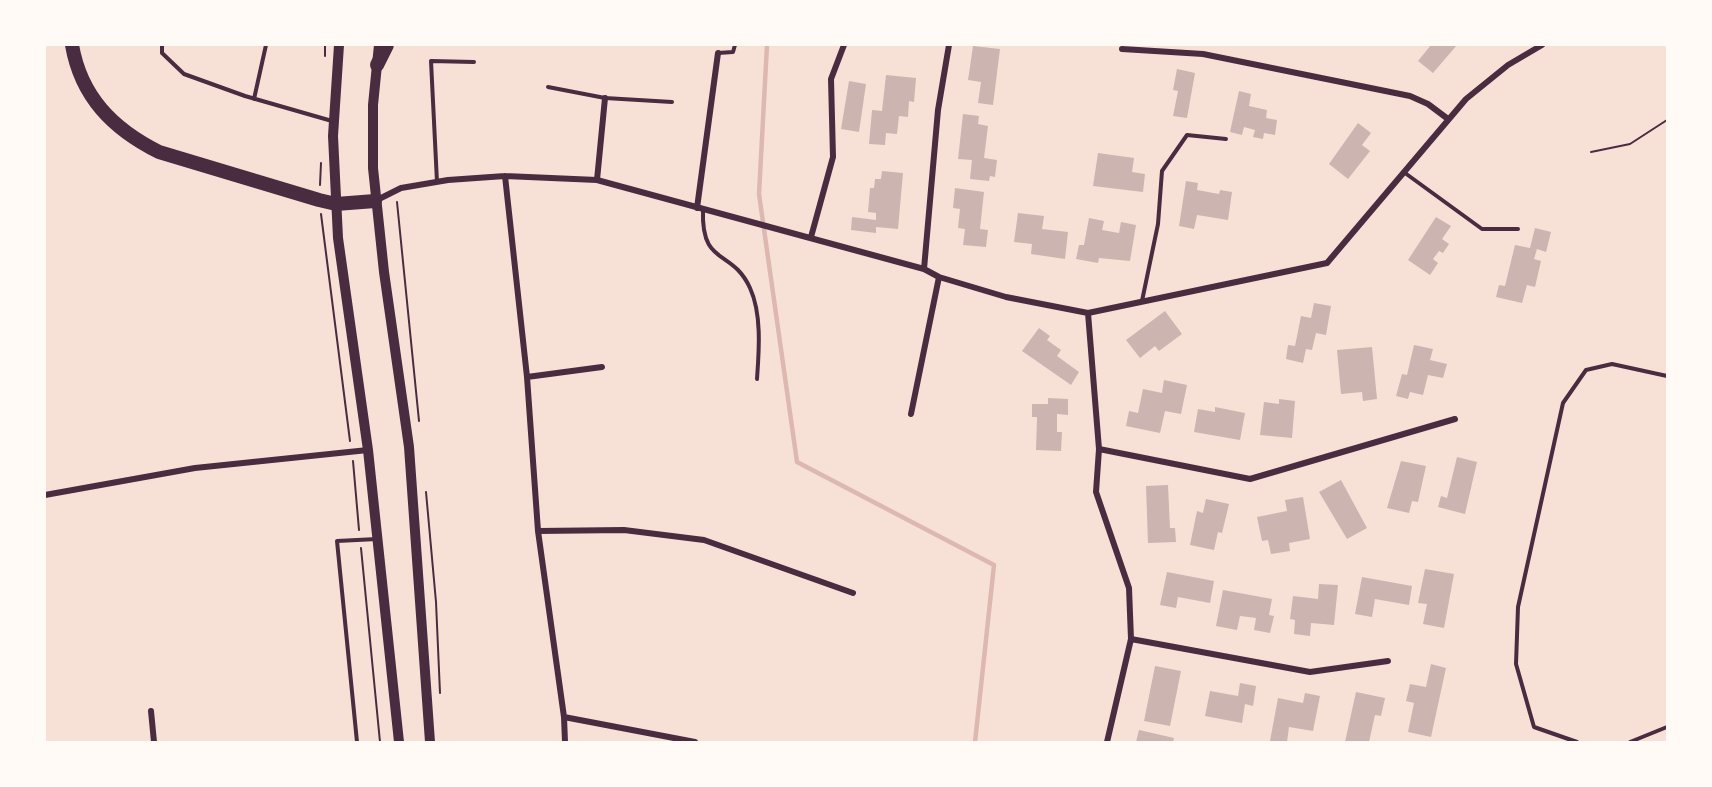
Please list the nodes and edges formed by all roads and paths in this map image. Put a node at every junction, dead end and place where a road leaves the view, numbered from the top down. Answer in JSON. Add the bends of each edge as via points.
{"nodes":[{"id":1,"x":72,"y":45,"type":"edge"},
{"id":2,"x":162,"y":45,"type":"edge"},
{"id":3,"x":266,"y":45,"type":"edge"},
{"id":4,"x":325,"y":45,"type":"edge"},
{"id":5,"x":339,"y":45,"type":"edge"},
{"id":6,"x":379,"y":45,"type":"edge"},
{"id":7,"x":387,"y":45,"type":"edge"},
{"id":8,"x":735,"y":45,"type":"edge"},
{"id":9,"x":844,"y":45,"type":"edge"},
{"id":10,"x":949,"y":45,"type":"edge"},
{"id":11,"x":1542,"y":45,"type":"edge"},
{"id":12,"x":1122,"y":49,"type":"dead end"},
{"id":13,"x":718,"y":53,"type":"joint"},
{"id":14,"x":474,"y":62,"type":"dead end"},
{"id":15,"x":377,"y":65,"type":"junction"},
{"id":16,"x":324,"y":66,"type":"dead end"},
{"id":17,"x":548,"y":87,"type":"dead end"},
{"id":18,"x":605,"y":98,"type":"junction"},
{"id":19,"x":254,"y":99,"type":"junction"},
{"id":20,"x":672,"y":102,"type":"dead end"},
{"id":21,"x":1448,"y":119,"type":"junction"},
{"id":22,"x":1667,"y":120,"type":"edge"},
{"id":23,"x":334,"y":121,"type":"junction"},
{"id":24,"x":1226,"y":139,"type":"dead end"},
{"id":25,"x":1591,"y":152,"type":"dead end"},
{"id":26,"x":321,"y":154,"type":"dead end"},
{"id":27,"x":1405,"y":173,"type":"junction"},
{"id":28,"x":505,"y":176,"type":"junction"},
{"id":29,"x":597,"y":180,"type":"junction"},
{"id":30,"x":437,"y":182,"type":"junction"},
{"id":31,"x":319,"y":200,"type":"junction"},
{"id":32,"x":375,"y":201,"type":"junction"},
{"id":33,"x":336,"y":204,"type":"junction"},
{"id":34,"x":700,"y":209,"type":"junction"},
{"id":35,"x":1518,"y":229,"type":"dead end"},
{"id":36,"x":811,"y":237,"type":"junction"},
{"id":37,"x":924,"y":269,"type":"junction"},
{"id":38,"x":939,"y":277,"type":"junction"},
{"id":39,"x":1142,"y":302,"type":"junction"},
{"id":40,"x":1088,"y":313,"type":"junction"},
{"id":41,"x":602,"y":367,"type":"dead end"},
{"id":42,"x":527,"y":376,"type":"junction"},
{"id":43,"x":1667,"y":376,"type":"edge"},
{"id":44,"x":757,"y":379,"type":"dead end"},
{"id":45,"x":911,"y":414,"type":"dead end"},
{"id":46,"x":1455,"y":419,"type":"dead end"},
{"id":47,"x":1099,"y":449,"type":"junction"},
{"id":48,"x":368,"y":450,"type":"junction"},
{"id":49,"x":352,"y":453,"type":"junction"},
{"id":50,"x":45,"y":495,"type":"edge"},
{"id":51,"x":538,"y":531,"type":"junction"},
{"id":52,"x":378,"y":539,"type":"junction"},
{"id":53,"x":360,"y":540,"type":"junction"},
{"id":54,"x":853,"y":593,"type":"dead end"},
{"id":55,"x":1131,"y":639,"type":"junction"},
{"id":56,"x":1388,"y":661,"type":"dead end"},
{"id":57,"x":151,"y":711,"type":"dead end"},
{"id":58,"x":564,"y":717,"type":"junction"},
{"id":59,"x":1667,"y":727,"type":"edge"},
{"id":60,"x":154,"y":742,"type":"edge"},
{"id":61,"x":357,"y":742,"type":"edge"},
{"id":62,"x":380,"y":742,"type":"edge"},
{"id":63,"x":399,"y":742,"type":"edge"},
{"id":64,"x":430,"y":742,"type":"edge"},
{"id":65,"x":565,"y":742,"type":"edge"},
{"id":66,"x":695,"y":742,"type":"edge"},
{"id":67,"x":1107,"y":742,"type":"edge"},
{"id":68,"x":1577,"y":742,"type":"edge"},
{"id":69,"x":1630,"y":742,"type":"edge"}],
"edges":[{"from":1,"to":31,"type":"highway","via":[[76,65],[97,105],[136,141],[159,152]]},
{"from":2,"to":19,"type":"lane","via":[[162,53],[183,74]]},
{"from":3,"to":19,"type":"lane"},
{"from":4,"to":16,"type":"path"},
{"from":5,"to":23,"type":"main road"},
{"from":6,"to":15,"type":"main road"},
{"from":7,"to":15,"type":"highway"},
{"from":8,"to":13,"type":"lane","via":[[733,52]]},
{"from":9,"to":36,"type":"street","via":[[831,79],[833,157]]},
{"from":10,"to":37,"type":"street","via":[[938,110]]},
{"from":11,"to":21,"type":"street","via":[[1487,81]]},
{"from":12,"to":21,"type":"street","via":[[1203,54],[1410,96]]},
{"from":13,"to":34,"type":"street"},
{"from":14,"to":30,"type":"lane","via":[[431,61]]},
{"from":15,"to":32,"type":"main road","via":[[372,134]]},
{"from":17,"to":18,"type":"lane"},
{"from":18,"to":20,"type":"lane"},
{"from":18,"to":29,"type":"street"},
{"from":19,"to":23,"type":"lane"},
{"from":21,"to":27,"type":"street"},
{"from":22,"to":25,"type":"path","via":[[1630,144]]},
{"from":23,"to":33,"type":"main road"},
{"from":24,"to":39,"type":"lane","via":[[1187,135],[1162,171],[1158,224]]},
{"from":26,"to":31,"type":"path"},
{"from":27,"to":35,"type":"lane","via":[[1482,229]]},
{"from":27,"to":39,"type":"street","via":[[1327,263]]},
{"from":28,"to":29,"type":"street"},
{"from":28,"to":30,"type":"street"},
{"from":28,"to":42,"type":"street"},
{"from":29,"to":34,"type":"street"},
{"from":30,"to":32,"type":"street","via":[[401,188]]},
{"from":31,"to":33,"type":"highway"},
{"from":31,"to":49,"type":"path"},
{"from":32,"to":33,"type":"highway"},
{"from":32,"to":64,"type":"main road","via":[[409,447]]},
{"from":33,"to":48,"type":"main road"},
{"from":34,"to":36,"type":"street"},
{"from":34,"to":44,"type":"lane","via":[[708,247],[732,264],[751,289],[759,334]]},
{"from":36,"to":37,"type":"street"},
{"from":37,"to":38,"type":"street"},
{"from":38,"to":40,"type":"street","via":[[1006,297]]},
{"from":38,"to":45,"type":"street"},
{"from":39,"to":40,"type":"street"},
{"from":40,"to":47,"type":"street"},
{"from":41,"to":42,"type":"street"},
{"from":42,"to":51,"type":"street"},
{"from":43,"to":68,"type":"lane","via":[[1612,364],[1586,370],[1563,403],[1518,607],[1516,664],[1534,727]]},
{"from":46,"to":47,"type":"street","via":[[1250,479]]},
{"from":47,"to":55,"type":"street","via":[[1096,492],[1129,588]]},
{"from":48,"to":49,"type":"street"},
{"from":48,"to":52,"type":"main road"},
{"from":49,"to":50,"type":"street","via":[[195,468]]},
{"from":49,"to":53,"type":"path"},
{"from":51,"to":54,"type":"street","via":[[624,530],[704,540]]},
{"from":51,"to":58,"type":"street"},
{"from":52,"to":53,"type":"lane"},
{"from":52,"to":63,"type":"main road"},
{"from":53,"to":61,"type":"lane","via":[[337,541]]},
{"from":53,"to":62,"type":"path"},
{"from":55,"to":56,"type":"street","via":[[1310,672]]},
{"from":55,"to":67,"type":"street"},
{"from":57,"to":60,"type":"street"},
{"from":58,"to":65,"type":"street"},
{"from":58,"to":66,"type":"street"},
{"from":59,"to":69,"type":"lane"}]}
